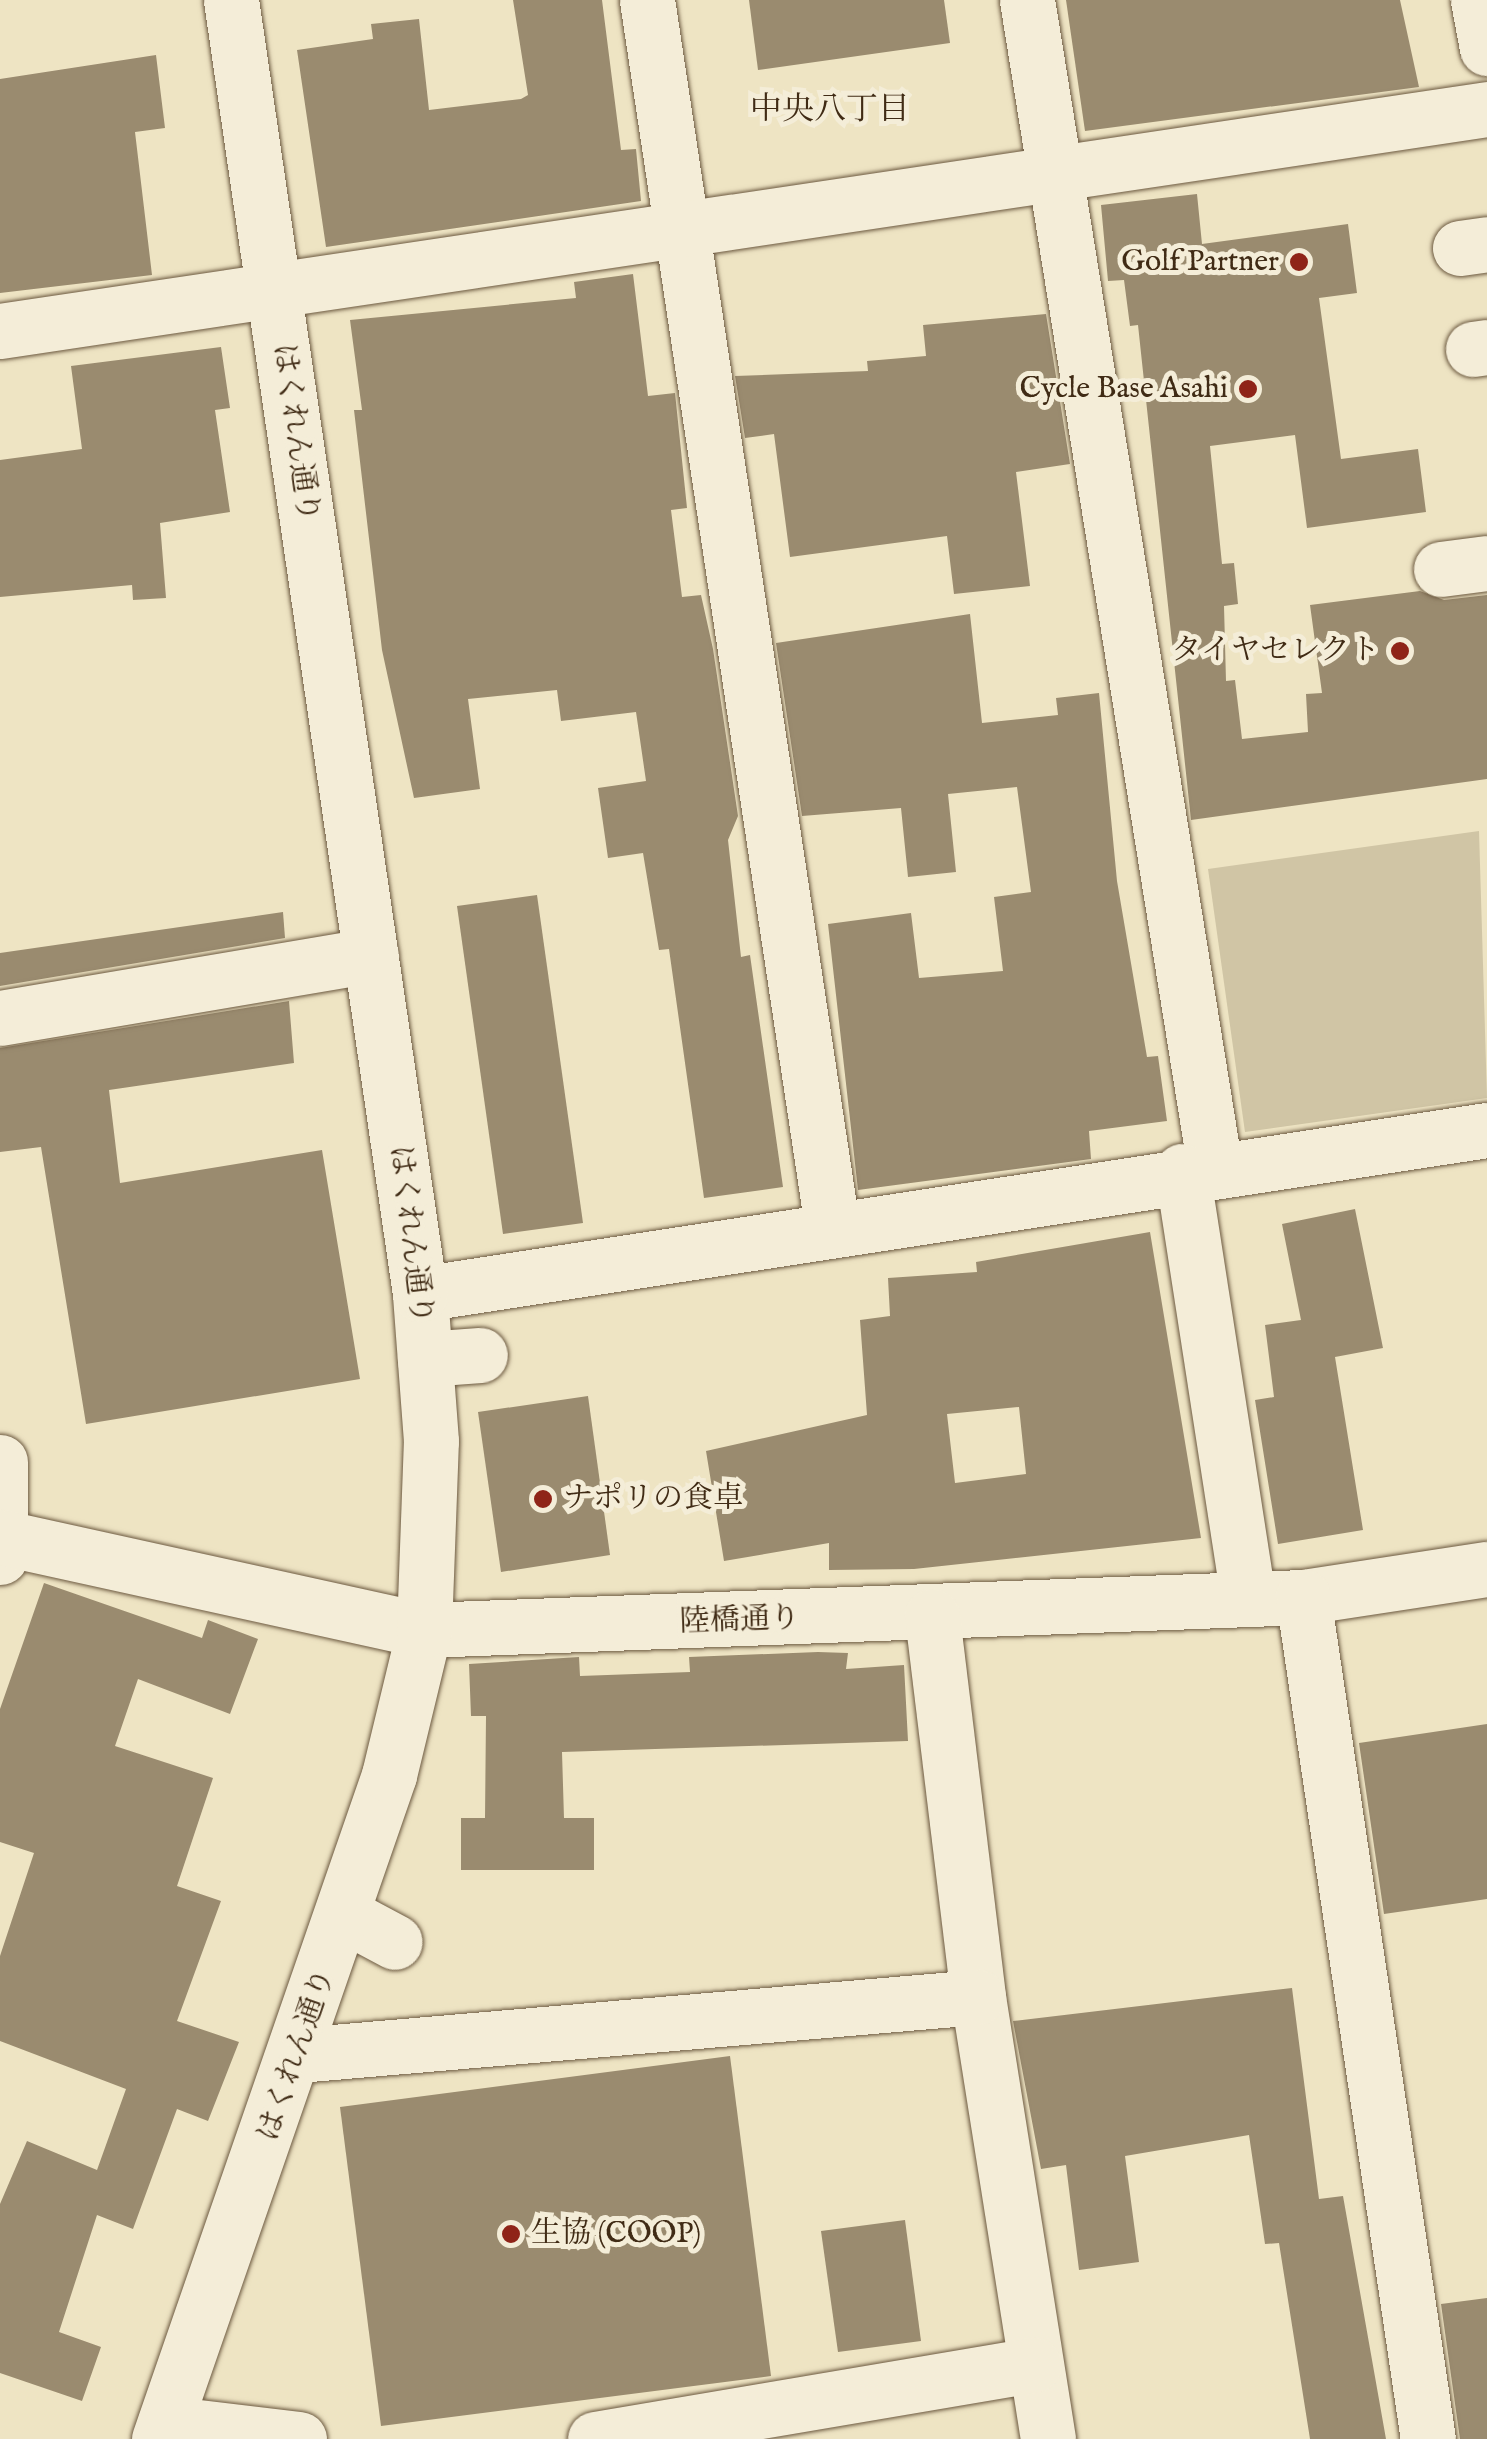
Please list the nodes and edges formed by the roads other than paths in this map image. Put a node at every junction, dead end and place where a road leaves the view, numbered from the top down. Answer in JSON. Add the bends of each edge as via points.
{"nodes":[{"id":1,"x":230,"y":0,"type":"edge"},
{"id":2,"x":647,"y":0,"type":"edge"},
{"id":3,"x":1027,"y":0,"type":"edge"},
{"id":4,"x":1478,"y":0,"type":"edge"},
{"id":5,"x":1487,"y":48,"type":"edge"},
{"id":6,"x":1487,"y":109,"type":"edge"},
{"id":7,"x":1051,"y":171,"type":"junction"},
{"id":8,"x":680,"y":226,"type":"junction"},
{"id":9,"x":274,"y":288,"type":"junction"},
{"id":10,"x":0,"y":332,"type":"edge"},
{"id":11,"x":371,"y":955,"type":"junction"},
{"id":12,"x":0,"y":1018,"type":"edge"},
{"id":13,"x":1487,"y":1130,"type":"edge"},
{"id":14,"x":1199,"y":1169,"type":"junction"},
{"id":15,"x":832,"y":1226,"type":"junction"},
{"id":16,"x":420,"y":1294,"type":"junction"},
{"id":17,"x":480,"y":1355,"type":"dead end"},
{"id":18,"x":425,"y":1359,"type":"junction"},
{"id":19,"x":0,"y":1462,"type":"edge"},
{"id":20,"x":2,"y":1544,"type":"edge"},
{"id":21,"x":1454,"y":1563,"type":"edge"},
{"id":22,"x":1248,"y":1596,"type":"junction"},
{"id":23,"x":1303,"y":1597,"type":"junction"},
{"id":24,"x":932,"y":1616,"type":"junction"},
{"id":25,"x":424,"y":1630,"type":"junction"},
{"id":26,"x":346,"y":1916,"type":"junction"},
{"id":27,"x":396,"y":1942,"type":"dead end"},
{"id":28,"x":978,"y":1996,"type":"junction"},
{"id":29,"x":298,"y":2055,"type":"junction"},
{"id":30,"x":1034,"y":2365,"type":"junction"},
{"id":31,"x":162,"y":2431,"type":"edge"},
{"id":32,"x":298,"y":2439,"type":"edge"},
{"id":33,"x":595,"y":2439,"type":"edge"},
{"id":34,"x":1048,"y":2439,"type":"edge"},
{"id":35,"x":1428,"y":2439,"type":"edge"}],
"edges":[{"from":1,"to":9,"type":"street","name":"はくれん通り"},
{"from":2,"to":8,"type":"street"},
{"from":3,"to":7,"type":"street"},
{"from":4,"to":5,"type":"street"},
{"from":6,"to":7,"type":"street","via":[[1294,151]]},
{"from":7,"to":8,"type":"street"},
{"from":7,"to":14,"type":"street"},
{"from":8,"to":9,"type":"street"},
{"from":8,"to":15,"type":"street"},
{"from":9,"to":10,"type":"street"},
{"from":9,"to":11,"type":"street","name":"はくれん通り"},
{"from":11,"to":12,"type":"street"},
{"from":11,"to":16,"type":"street","name":"はくれん通り"},
{"from":13,"to":14,"type":"street"},
{"from":14,"to":15,"type":"street"},
{"from":14,"to":22,"type":"street"},
{"from":15,"to":16,"type":"street"},
{"from":16,"to":18,"type":"street","name":"はくれん通り"},
{"from":17,"to":18,"type":"street"},
{"from":18,"to":25,"type":"street","name":"はくれん通り"},
{"from":19,"to":20,"type":"street"},
{"from":20,"to":25,"type":"street","name":"陸橋通り"},
{"from":21,"to":23,"type":"street","name":"陸橋通り"},
{"from":22,"to":23,"type":"street","name":"陸橋通り"},
{"from":22,"to":24,"type":"street","name":"陸橋通り","via":[[1082,1620]]},
{"from":23,"to":35,"type":"street","via":[[1311,1720]]},
{"from":24,"to":25,"type":"street","name":"陸橋通り","via":[[671,1605]]},
{"from":24,"to":28,"type":"street"},
{"from":25,"to":26,"type":"street","name":"はくれん通り"},
{"from":26,"to":27,"type":"street"},
{"from":26,"to":29,"type":"street","name":"はくれん通り"},
{"from":28,"to":29,"type":"street","via":[[794,2001]]},
{"from":28,"to":30,"type":"street"},
{"from":29,"to":31,"type":"street","name":"はくれん通り"},
{"from":30,"to":33,"type":"street"},
{"from":30,"to":34,"type":"street"},
{"from":31,"to":32,"type":"street"}]}
